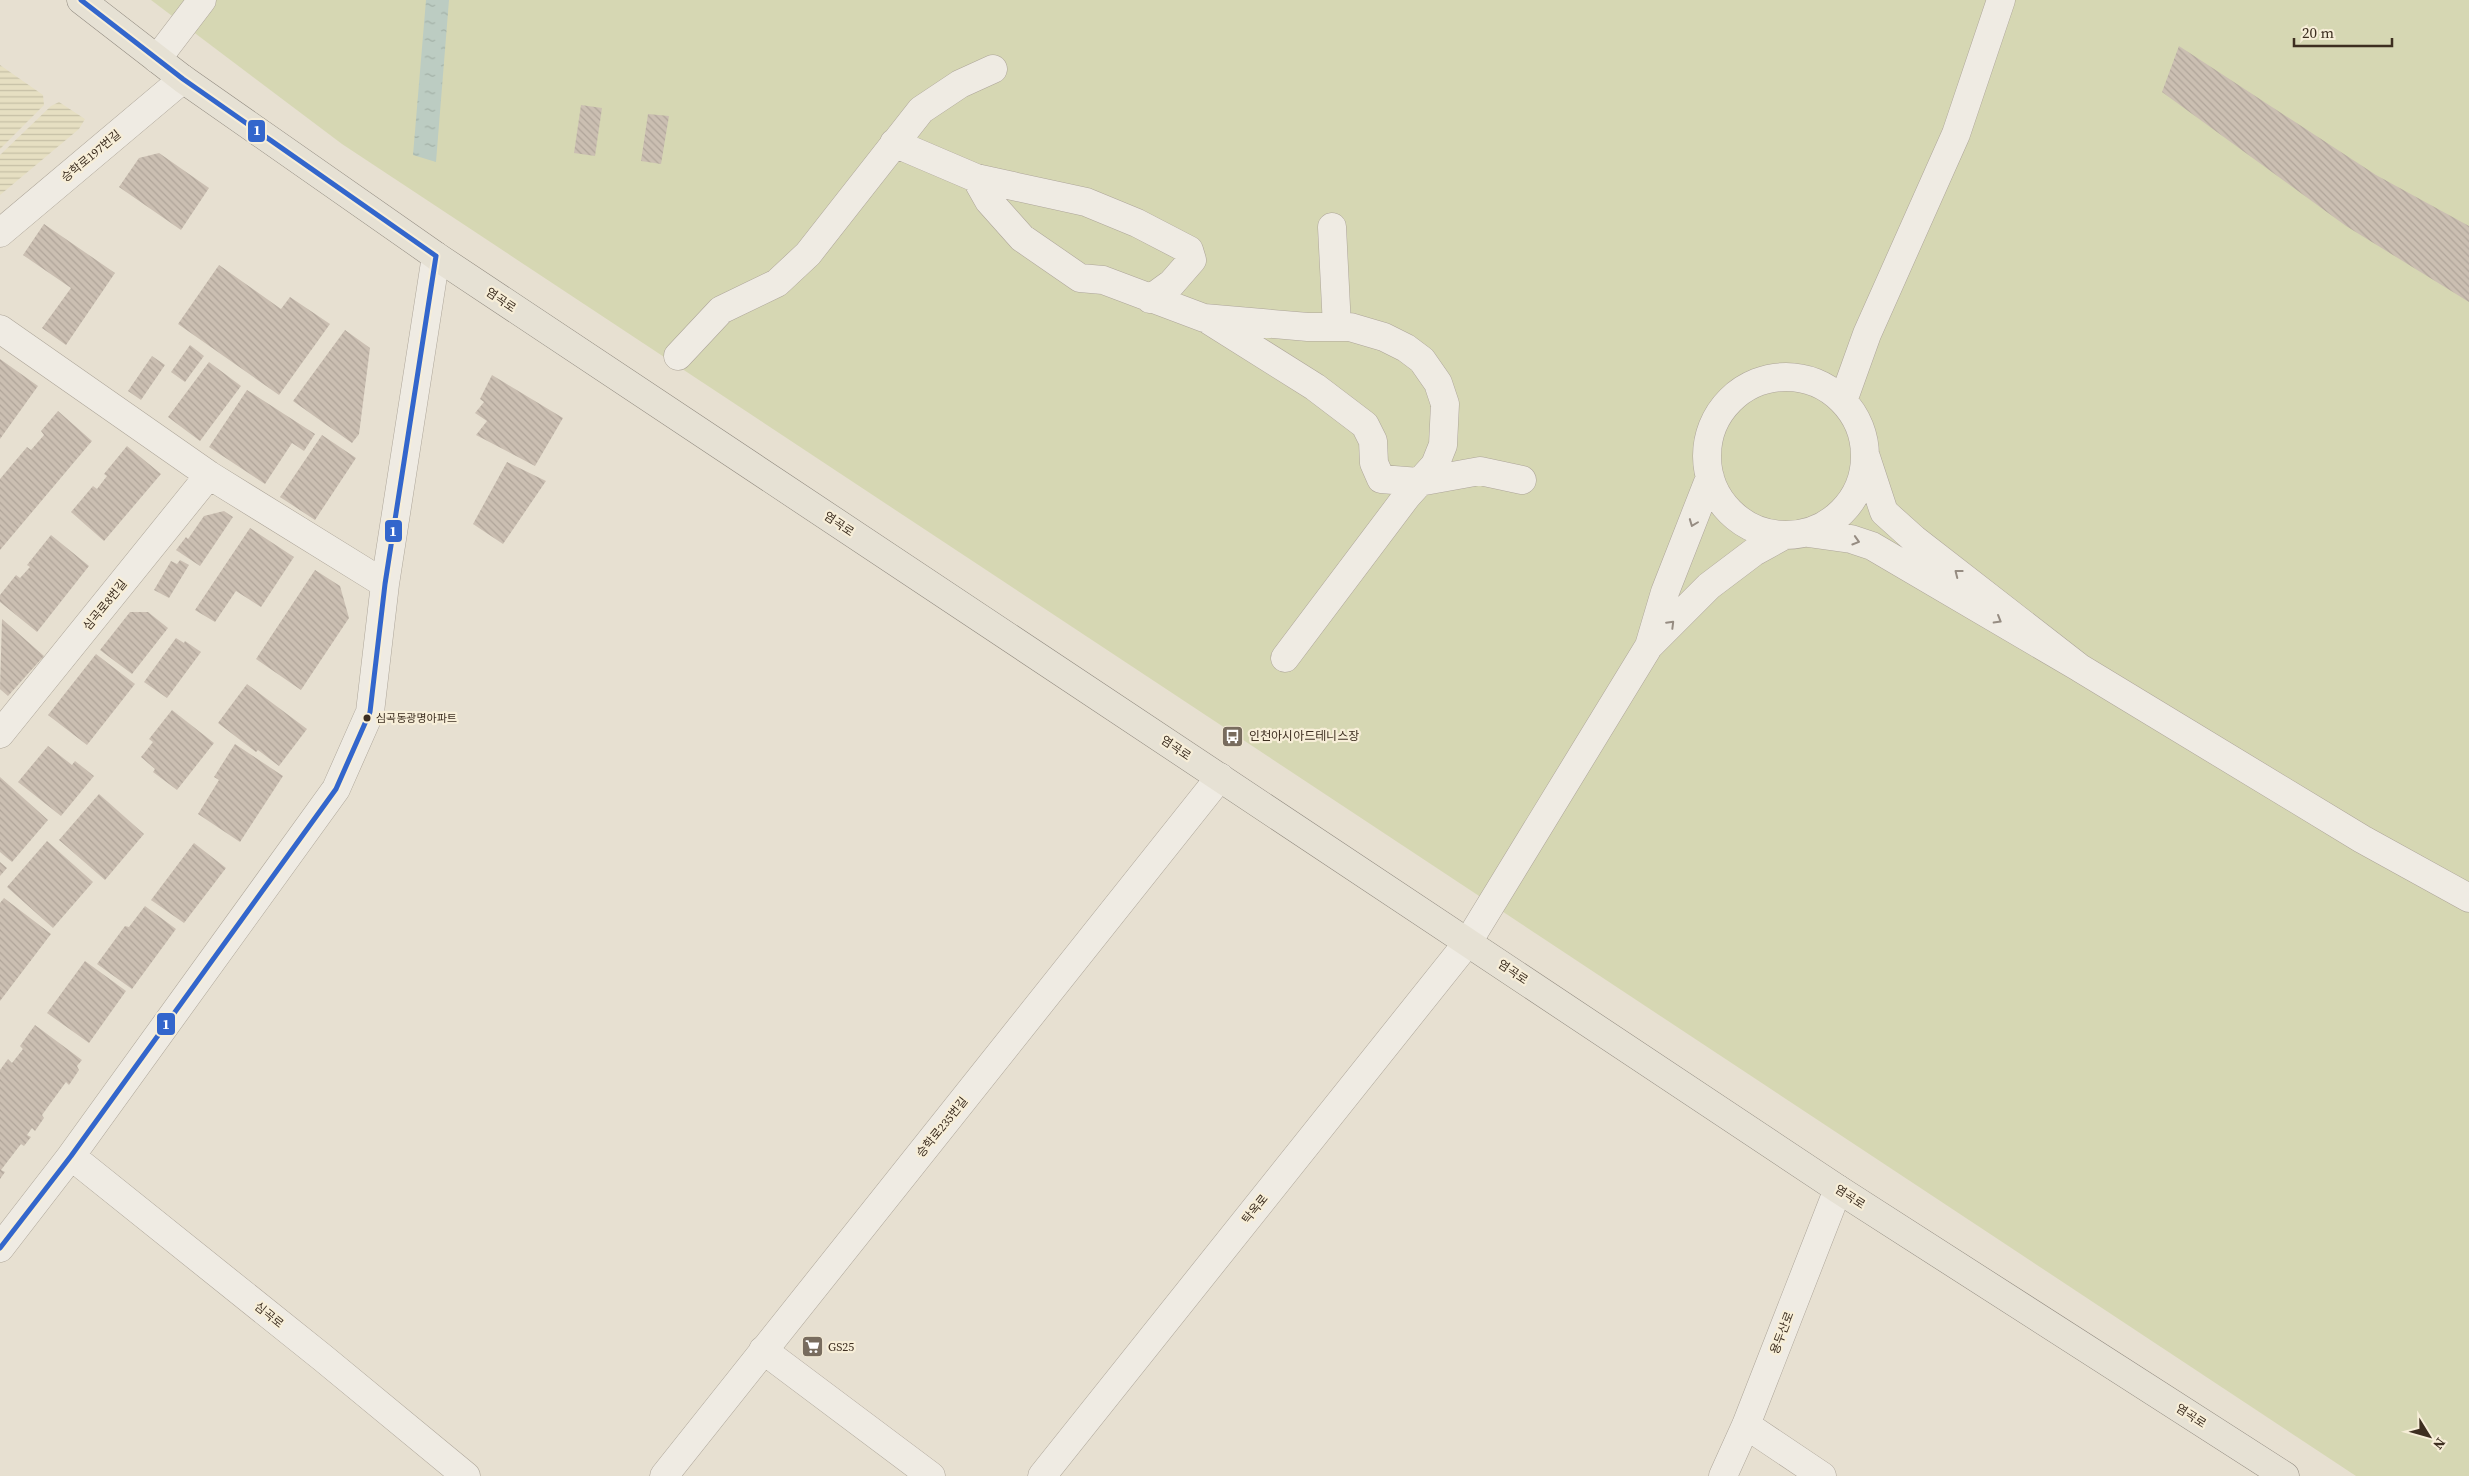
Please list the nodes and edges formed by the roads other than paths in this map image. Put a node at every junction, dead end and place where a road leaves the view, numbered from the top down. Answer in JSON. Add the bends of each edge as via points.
{"nodes":[{"id":1,"x":81,"y":0,"type":"edge"},
{"id":2,"x":202,"y":0,"type":"edge"},
{"id":3,"x":2002,"y":0,"type":"edge"},
{"id":4,"x":157,"y":59,"type":"junction"},
{"id":5,"x":993,"y":69,"type":"dead end"},
{"id":6,"x":183,"y":79,"type":"junction"},
{"id":7,"x":894,"y":143,"type":"junction"},
{"id":8,"x":976,"y":178,"type":"junction"},
{"id":9,"x":1332,"y":227,"type":"dead end"},
{"id":10,"x":0,"y":233,"type":"edge"},
{"id":11,"x":436,"y":256,"type":"junction"},
{"id":12,"x":1150,"y":299,"type":"junction"},
{"id":13,"x":1204,"y":318,"type":"junction"},
{"id":14,"x":1337,"y":327,"type":"junction"},
{"id":15,"x":0,"y":329,"type":"edge"},
{"id":16,"x":678,"y":356,"type":"dead end"},
{"id":17,"x":1843,"y":401,"type":"junction"},
{"id":18,"x":1866,"y":454,"type":"junction"},
{"id":19,"x":209,"y":475,"type":"junction"},
{"id":20,"x":1710,"y":477,"type":"junction"},
{"id":21,"x":1522,"y":480,"type":"dead end"},
{"id":22,"x":1419,"y":482,"type":"junction"},
{"id":23,"x":1796,"y":534,"type":"junction"},
{"id":24,"x":385,"y":584,"type":"junction"},
{"id":25,"x":1649,"y":646,"type":"junction"},
{"id":26,"x":1285,"y":658,"type":"dead end"},
{"id":27,"x":2080,"y":668,"type":"junction"},
{"id":28,"x":0,"y":734,"type":"edge"},
{"id":29,"x":1220,"y":777,"type":"junction"},
{"id":30,"x":2469,"y":898,"type":"edge"},
{"id":31,"x":1468,"y":942,"type":"junction"},
{"id":32,"x":71,"y":1156,"type":"junction"},
{"id":33,"x":1838,"y":1189,"type":"junction"},
{"id":34,"x":4,"y":1236,"type":"edge"},
{"id":35,"x":763,"y":1350,"type":"junction"},
{"id":36,"x":1746,"y":1425,"type":"junction"},
{"id":37,"x":466,"y":1476,"type":"edge"},
{"id":38,"x":664,"y":1476,"type":"edge"},
{"id":39,"x":931,"y":1476,"type":"edge"},
{"id":40,"x":1042,"y":1476,"type":"edge"},
{"id":41,"x":1723,"y":1476,"type":"edge"},
{"id":42,"x":1822,"y":1476,"type":"edge"},
{"id":43,"x":2285,"y":1476,"type":"edge"}],
"edges":[{"from":1,"to":4,"type":"main road","name":"염곡로"},
{"from":2,"to":4,"type":"street"},
{"from":3,"to":17,"type":"street","via":[[1956,134],[1867,334]]},
{"from":4,"to":6,"type":"main road","name":"염곡로"},
{"from":5,"to":7,"type":"street","via":[[960,84],[921,110]]},
{"from":6,"to":10,"type":"street","name":"승학로197번길"},
{"from":6,"to":11,"type":"main road","name":"염곡로"},
{"from":7,"to":8,"type":"street"},
{"from":7,"to":16,"type":"street","via":[[808,254],[777,283],[721,310]]},
{"from":8,"to":12,"type":"street","via":[[990,201],[1022,238],[1055,261],[1080,278],[1103,280]]},
{"from":8,"to":12,"type":"street","via":[[1086,202],[1137,223],[1189,250],[1192,260],[1172,283]]},
{"from":9,"to":14,"type":"street"},
{"from":11,"to":24,"type":"street"},
{"from":11,"to":29,"type":"main road","name":"염곡로"},
{"from":12,"to":13,"type":"street"},
{"from":13,"to":14,"type":"street"},
{"from":13,"to":22,"type":"street","via":[[1315,387],[1365,425],[1373,441],[1374,463],[1381,479]]},
{"from":14,"to":22,"type":"street","via":[[1350,327],[1384,337],[1406,348],[1422,360],[1438,384],[1445,404],[1443,445],[1435,465]]},
{"from":15,"to":19,"type":"street"},
{"from":17,"to":18,"type":"street","via":[[1860,427]]},
{"from":17,"to":20,"type":"street","via":[[1825,387],[1799,378],[1772,379],[1746,388],[1725,406],[1712,428],[1708,452]]},
{"from":18,"to":23,"type":"street","via":[[1862,481],[1849,505],[1831,522]]},
{"from":27,"to":18,"type":"street","one_way":true,"via":[[1884,512]]},
{"from":19,"to":24,"type":"street"},
{"from":19,"to":28,"type":"street","name":"심곡로8번길"},
{"from":20,"to":23,"type":"street","via":[[1720,500],[1737,519],[1758,531]]},
{"from":20,"to":25,"type":"street","one_way":true,"via":[[1665,592]]},
{"from":21,"to":22,"type":"street","via":[[1480,471]]},
{"from":22,"to":26,"type":"street"},
{"from":25,"to":23,"type":"street","one_way":true,"via":[[1709,586],[1754,552]]},
{"from":23,"to":27,"type":"street","one_way":true,"via":[[1850,539],[1872,546]]},
{"from":24,"to":32,"type":"street","via":[[370,712],[336,789]]},
{"from":25,"to":31,"type":"street","name":"탁옥로"},
{"from":27,"to":30,"type":"street","via":[[2362,839]]},
{"from":29,"to":31,"type":"main road","name":"염곡로"},
{"from":29,"to":35,"type":"street","name":"승학로235번길"},
{"from":31,"to":33,"type":"main road","name":"염곡로"},
{"from":31,"to":40,"type":"street","name":"탁옥로"},
{"from":32,"to":34,"type":"street"},
{"from":32,"to":37,"type":"street","name":"심곡로"},
{"from":33,"to":36,"type":"street","name":"용두산로"},
{"from":33,"to":43,"type":"main road","name":"염곡로"},
{"from":35,"to":38,"type":"street","name":"승학로235번길"},
{"from":35,"to":39,"type":"street"},
{"from":36,"to":41,"type":"street","name":"용두산로"},
{"from":36,"to":42,"type":"street"}]}
